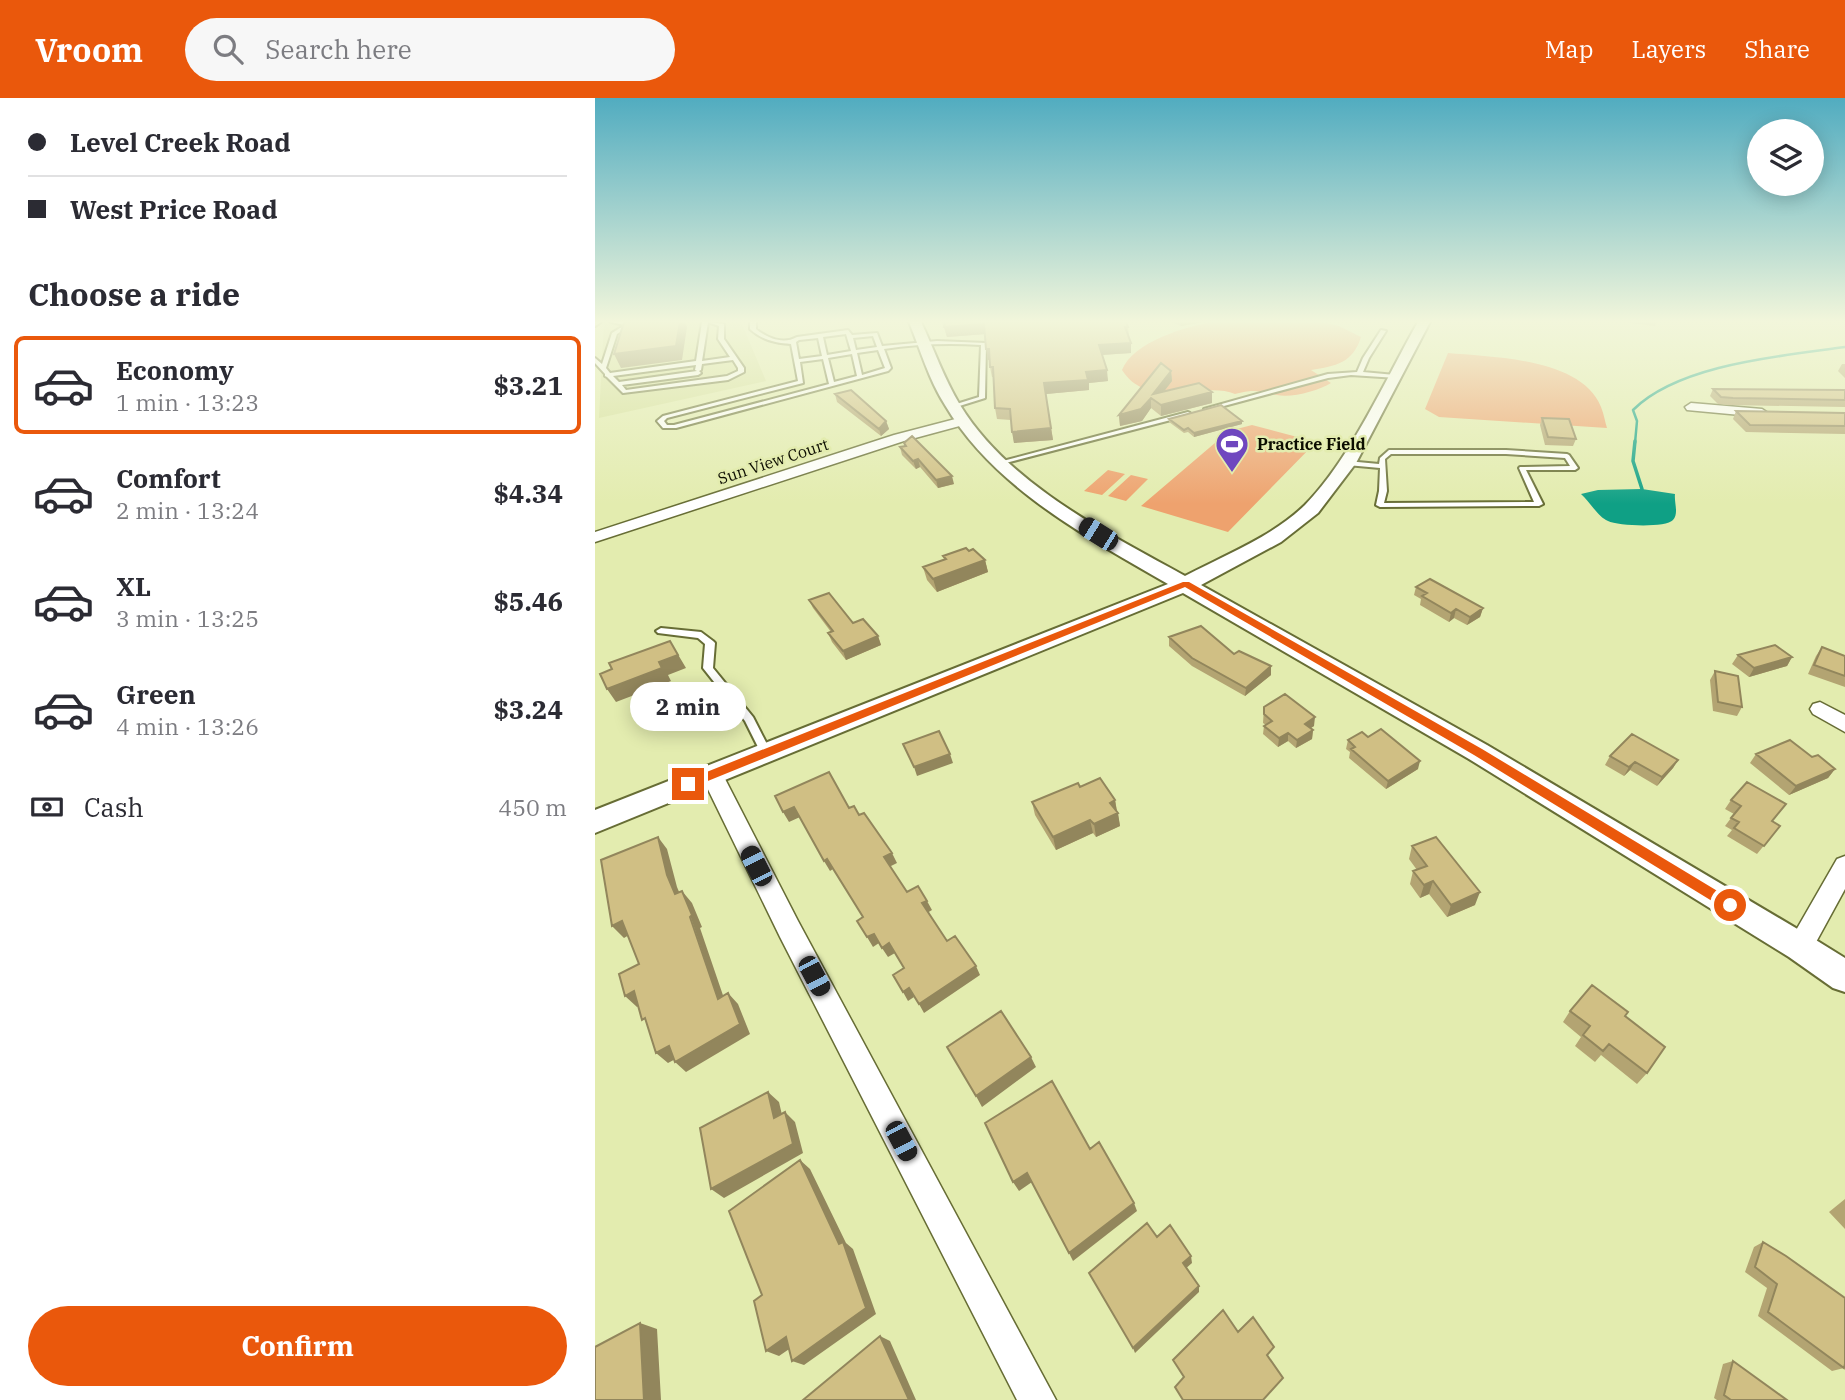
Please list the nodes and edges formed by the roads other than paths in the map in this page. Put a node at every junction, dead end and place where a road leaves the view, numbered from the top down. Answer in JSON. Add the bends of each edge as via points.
{"nodes":[{"id":1,"x":801,"y":382,"type":"edge"},
{"id":2,"x":626,"y":383,"type":"edge"},
{"id":3,"x":697,"y":383,"type":"edge"},
{"id":4,"x":798,"y":383,"type":"edge"},
{"id":5,"x":837,"y":383,"type":"edge"},
{"id":6,"x":944,"y":383,"type":"edge"},
{"id":7,"x":982,"y":383,"type":"edge"},
{"id":8,"x":1303,"y":383,"type":"edge"},
{"id":9,"x":1392,"y":383,"type":"edge"},
{"id":10,"x":617,"y":384,"type":"joint"},
{"id":11,"x":832,"y":384,"type":"joint"},
{"id":12,"x":807,"y":391,"type":"junction"},
{"id":13,"x":1691,"y":407,"type":"dead end"},
{"id":14,"x":1203,"y":410,"type":"edge"},
{"id":15,"x":958,"y":413,"type":"junction"},
{"id":16,"x":1190,"y":413,"type":"edge"},
{"id":17,"x":1781,"y":413,"type":"edge"},
{"id":18,"x":1002,"y":463,"type":"junction"},
{"id":19,"x":1346,"y":463,"type":"junction"},
{"id":20,"x":1383,"y":466,"type":"junction"},
{"id":21,"x":595,"y":537,"type":"edge"},
{"id":22,"x":1186,"y":584,"type":"junction"},
{"id":23,"x":661,"y":631,"type":"dead end"},
{"id":24,"x":1820,"y":709,"type":"dead end"},
{"id":25,"x":1845,"y":724,"type":"edge"},
{"id":26,"x":766,"y":752,"type":"junction"},
{"id":27,"x":712,"y":775,"type":"junction"},
{"id":28,"x":595,"y":822,"type":"edge"},
{"id":29,"x":1845,"y":866,"type":"edge"},
{"id":30,"x":1800,"y":947,"type":"junction"},
{"id":31,"x":1845,"y":977,"type":"edge"},
{"id":32,"x":1037,"y":1400,"type":"edge"}],
"edges":[{"from":1,"to":12,"type":"lane"},
{"from":2,"to":10,"type":"lane"},
{"from":3,"to":10,"type":"lane","via":[[625,392]]},
{"from":4,"to":12,"type":"lane","via":[[660,421],[665,427],[674,427]]},
{"from":5,"to":11,"type":"lane"},
{"from":6,"to":15,"type":"street"},
{"from":7,"to":15,"type":"lane","via":[[982,398]]},
{"from":8,"to":14,"type":"lane"},
{"from":9,"to":19,"type":"street"},
{"from":11,"to":12,"type":"lane"},
{"from":13,"to":17,"type":"street"},
{"from":15,"to":18,"type":"street"},
{"from":15,"to":21,"type":"street","name":"Sun View Court","via":[[899,438]]},
{"from":16,"to":18,"type":"lane"},
{"from":18,"to":22,"type":"street","via":[[1052,506]]},
{"from":19,"to":20,"type":"lane"},
{"from":19,"to":22,"type":"street","via":[[1311,509],[1274,538]]},
{"from":20,"to":20,"type":"lane","via":[[1380,505],[1539,505],[1522,468],[1575,468],[1567,456],[1555,453],[1492,452],[1389,452],[1382,459]]},
{"from":22,"to":26,"type":"street"},
{"from":22,"to":30,"type":"street","via":[[1478,752]]},
{"from":23,"to":26,"type":"lane","via":[[701,635],[710,643],[708,668],[749,719]]},
{"from":24,"to":25,"type":"street"},
{"from":26,"to":27,"type":"street"},
{"from":27,"to":28,"type":"street"},
{"from":27,"to":32,"type":"street"},
{"from":29,"to":30,"type":"street"},
{"from":30,"to":31,"type":"street"}]}
